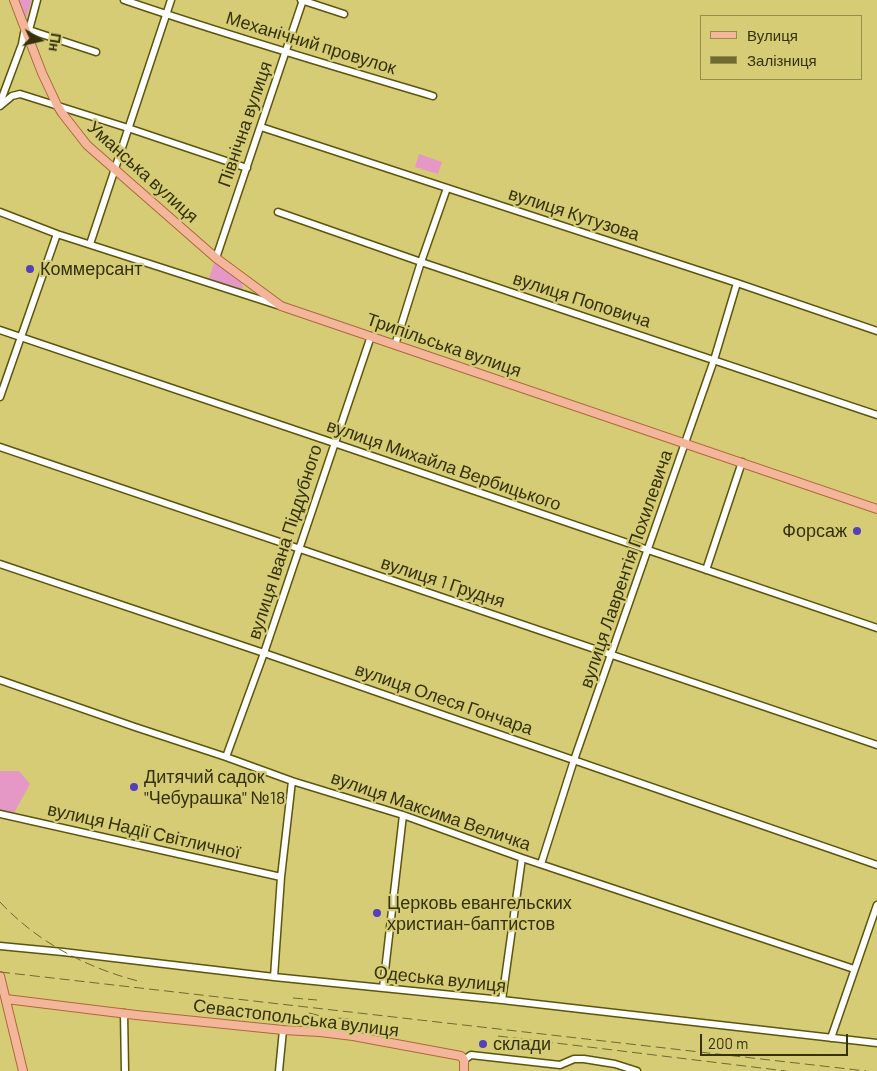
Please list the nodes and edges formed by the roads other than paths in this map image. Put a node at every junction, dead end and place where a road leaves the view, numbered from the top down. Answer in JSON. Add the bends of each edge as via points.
{"nodes":[{"id":1,"x":14,"y":0,"type":"edge"},
{"id":2,"x":37,"y":0,"type":"edge"},
{"id":3,"x":124,"y":0,"type":"edge"},
{"id":4,"x":171,"y":0,"type":"edge"},
{"id":5,"x":302,"y":0,"type":"edge"},
{"id":6,"x":166,"y":14,"type":"junction"},
{"id":7,"x":344,"y":14,"type":"dead end"},
{"id":8,"x":28,"y":31,"type":"junction"},
{"id":9,"x":96,"y":52,"type":"dead end"},
{"id":10,"x":285,"y":52,"type":"junction"},
{"id":11,"x":433,"y":96,"type":"dead end"},
{"id":12,"x":0,"y":104,"type":"edge"},
{"id":13,"x":57,"y":105,"type":"junction"},
{"id":14,"x":261,"y":127,"type":"junction"},
{"id":15,"x":128,"y":128,"type":"junction"},
{"id":16,"x":246,"y":168,"type":"junction"},
{"id":17,"x":115,"y":170,"type":"junction"},
{"id":18,"x":447,"y":188,"type":"junction"},
{"id":19,"x":0,"y":212,"type":"edge"},
{"id":20,"x":278,"y":212,"type":"dead end"},
{"id":21,"x":57,"y":234,"type":"junction"},
{"id":22,"x":90,"y":244,"type":"junction"},
{"id":23,"x":216,"y":258,"type":"junction"},
{"id":24,"x":421,"y":262,"type":"junction"},
{"id":25,"x":737,"y":283,"type":"junction"},
{"id":26,"x":281,"y":306,"type":"junction"},
{"id":27,"x":0,"y":330,"type":"edge"},
{"id":28,"x":877,"y":331,"type":"edge"},
{"id":29,"x":371,"y":336,"type":"junction"},
{"id":30,"x":20,"y":338,"type":"junction"},
{"id":31,"x":395,"y":345,"type":"junction"},
{"id":32,"x":714,"y":360,"type":"junction"},
{"id":33,"x":0,"y":396,"type":"edge"},
{"id":34,"x":877,"y":416,"type":"edge"},
{"id":35,"x":334,"y":443,"type":"junction"},
{"id":36,"x":686,"y":443,"type":"junction"},
{"id":37,"x":0,"y":448,"type":"edge"},
{"id":38,"x":742,"y":462,"type":"junction"},
{"id":39,"x":877,"y":508,"type":"edge"},
{"id":40,"x":299,"y":549,"type":"junction"},
{"id":41,"x":648,"y":551,"type":"junction"},
{"id":42,"x":0,"y":564,"type":"edge"},
{"id":43,"x":706,"y":570,"type":"junction"},
{"id":44,"x":877,"y":628,"type":"edge"},
{"id":45,"x":264,"y":653,"type":"junction"},
{"id":46,"x":612,"y":654,"type":"junction"},
{"id":47,"x":0,"y":680,"type":"edge"},
{"id":48,"x":877,"y":745,"type":"edge"},
{"id":49,"x":226,"y":757,"type":"junction"},
{"id":50,"x":574,"y":760,"type":"junction"},
{"id":51,"x":292,"y":781,"type":"junction"},
{"id":52,"x":0,"y":814,"type":"edge"},
{"id":53,"x":403,"y":815,"type":"junction"},
{"id":54,"x":522,"y":858,"type":"junction"},
{"id":55,"x":541,"y":864,"type":"junction"},
{"id":56,"x":877,"y":865,"type":"edge"},
{"id":57,"x":281,"y":877,"type":"junction"},
{"id":58,"x":877,"y":905,"type":"edge"},
{"id":59,"x":0,"y":946,"type":"edge"},
{"id":60,"x":854,"y":969,"type":"junction"},
{"id":61,"x":0,"y":976,"type":"edge"},
{"id":62,"x":274,"y":977,"type":"junction"},
{"id":63,"x":383,"y":988,"type":"junction"},
{"id":64,"x":3,"y":994,"type":"edge"},
{"id":65,"x":502,"y":1000,"type":"junction"},
{"id":66,"x":124,"y":1013,"type":"junction"},
{"id":67,"x":283,"y":1030,"type":"junction"},
{"id":68,"x":831,"y":1038,"type":"junction"},
{"id":69,"x":877,"y":1043,"type":"edge"},
{"id":70,"x":464,"y":1060,"type":"junction"},
{"id":71,"x":22,"y":1071,"type":"edge"},
{"id":72,"x":125,"y":1071,"type":"edge"},
{"id":73,"x":279,"y":1071,"type":"edge"},
{"id":74,"x":464,"y":1071,"type":"edge"},
{"id":75,"x":637,"y":1071,"type":"edge"}],
"edges":[{"from":1,"to":8,"type":"main road","name":"Уманська вулиця"},
{"from":2,"to":8,"type":"street"},
{"from":3,"to":6,"type":"street","name":"Механічний провулок"},
{"from":4,"to":6,"type":"street"},
{"from":5,"to":7,"type":"street"},
{"from":5,"to":10,"type":"street","name":"Північна вулиця"},
{"from":6,"to":10,"type":"street","name":"Механічний провулок"},
{"from":6,"to":15,"type":"street"},
{"from":8,"to":9,"type":"street"},
{"from":8,"to":12,"type":"street","via":[[24,34]]},
{"from":8,"to":13,"type":"main road","name":"Уманська вулиця"},
{"from":10,"to":11,"type":"street","name":"Механічний провулок"},
{"from":10,"to":14,"type":"street","name":"Північна вулиця"},
{"from":12,"to":13,"type":"street","via":[[20,94]]},
{"from":13,"to":15,"type":"street"},
{"from":13,"to":17,"type":"main road","name":"Уманська вулиця","via":[[87,145]]},
{"from":14,"to":16,"type":"street","name":"Північна вулиця"},
{"from":14,"to":18,"type":"street","name":"вулиця Кутузова"},
{"from":15,"to":16,"type":"street"},
{"from":15,"to":17,"type":"street"},
{"from":16,"to":23,"type":"street","name":"Північна вулиця"},
{"from":17,"to":22,"type":"street"},
{"from":17,"to":23,"type":"main road","name":"Уманська вулиця"},
{"from":18,"to":24,"type":"street"},
{"from":18,"to":25,"type":"street","name":"вулиця Кутузова"},
{"from":19,"to":21,"type":"street","name":"Трипільська вулиця"},
{"from":20,"to":24,"type":"street","name":"вулиця Поповича"},
{"from":21,"to":22,"type":"street","name":"Трипільська вулиця"},
{"from":21,"to":30,"type":"street"},
{"from":22,"to":26,"type":"street","name":"Трипільська вулиця"},
{"from":23,"to":26,"type":"main road","name":"Уманська вулиця"},
{"from":24,"to":31,"type":"street"},
{"from":24,"to":32,"type":"street","name":"вулиця Поповича"},
{"from":25,"to":28,"type":"street","name":"вулиця Кутузова"},
{"from":25,"to":32,"type":"street","name":"вулиця Лаврентія Похилевича"},
{"from":26,"to":29,"type":"main road","name":"Трипільська вулиця"},
{"from":27,"to":30,"type":"street","name":"вулиця Михайла Вербицького"},
{"from":29,"to":31,"type":"main road","name":"Трипільська вулиця"},
{"from":29,"to":35,"type":"street","name":"вулиця Івана Піддубного"},
{"from":30,"to":33,"type":"street"},
{"from":30,"to":35,"type":"street","name":"вулиця Михайла Вербицького"},
{"from":31,"to":36,"type":"main road","name":"Трипільська вулиця"},
{"from":32,"to":34,"type":"street","name":"вулиця Поповича"},
{"from":32,"to":36,"type":"street","name":"вулиця Лаврентія Похилевича"},
{"from":35,"to":40,"type":"street","name":"вулиця Івана Піддубного"},
{"from":35,"to":41,"type":"street","name":"вулиця Михайла Вербицького"},
{"from":36,"to":38,"type":"main road","name":"Трипільська вулиця"},
{"from":36,"to":41,"type":"street","name":"вулиця Лаврентія Похилевича"},
{"from":37,"to":40,"type":"street","name":"вулиця 1 Грудня"},
{"from":38,"to":39,"type":"main road","name":"Трипільська вулиця"},
{"from":38,"to":43,"type":"street"},
{"from":40,"to":45,"type":"street","name":"вулиця Івана Піддубного"},
{"from":40,"to":46,"type":"street","name":"вулиця 1 Грудня"},
{"from":41,"to":43,"type":"street","name":"вулиця Михайла Вербицького"},
{"from":41,"to":46,"type":"street","name":"вулиця Лаврентія Похилевича"},
{"from":42,"to":45,"type":"street","name":"вулиця Олеся Гончара"},
{"from":43,"to":44,"type":"street","name":"вулиця Михайла Вербицького"},
{"from":45,"to":49,"type":"street","name":"вулиця Івана Піддубного"},
{"from":45,"to":50,"type":"street","name":"вулиця Олеся Гончара"},
{"from":46,"to":48,"type":"street","name":"вулиця 1 Грудня"},
{"from":46,"to":50,"type":"street","name":"вулиця Лаврентія Похилевича"},
{"from":47,"to":49,"type":"street","name":"вулиця Максима Величка"},
{"from":49,"to":51,"type":"street","name":"вулиця Максима Величка"},
{"from":50,"to":55,"type":"street","name":"вулиця Лаврентія Похилевича"},
{"from":50,"to":56,"type":"street","name":"вулиця Олеся Гончара"},
{"from":51,"to":53,"type":"street","name":"вулиця Максима Величка"},
{"from":51,"to":57,"type":"street"},
{"from":52,"to":57,"type":"street","name":"вулиця Надії Світличної"},
{"from":53,"to":54,"type":"street","name":"вулиця Максима Величка"},
{"from":53,"to":63,"type":"street"},
{"from":54,"to":55,"type":"street","name":"вулиця Максима Величка"},
{"from":54,"to":65,"type":"street"},
{"from":55,"to":60,"type":"street","name":"вулиця Максима Величка"},
{"from":57,"to":62,"type":"street"},
{"from":58,"to":60,"type":"street"},
{"from":59,"to":62,"type":"street","name":"Одеська вулиця"},
{"from":60,"to":68,"type":"street"},
{"from":61,"to":64,"type":"main road"},
{"from":62,"to":63,"type":"street","name":"Одеська вулиця"},
{"from":63,"to":65,"type":"street","name":"Одеська вулиця"},
{"from":64,"to":66,"type":"main road","name":"Севастопольська вулиця"},
{"from":64,"to":71,"type":"main road"},
{"from":65,"to":68,"type":"street","name":"Одеська вулиця"},
{"from":66,"to":67,"type":"main road","name":"Севастопольська вулиця"},
{"from":66,"to":72,"type":"street"},
{"from":67,"to":70,"type":"main road","name":"Севастопольська вулиця","via":[[353,1036],[461,1056]]},
{"from":67,"to":73,"type":"street"},
{"from":68,"to":69,"type":"street","name":"Одеська вулиця"},
{"from":70,"to":74,"type":"main road"},
{"from":70,"to":75,"type":"street","name":"Севастопольська вулиця","via":[[471,1055],[560,1065],[584,1059]]}]}
